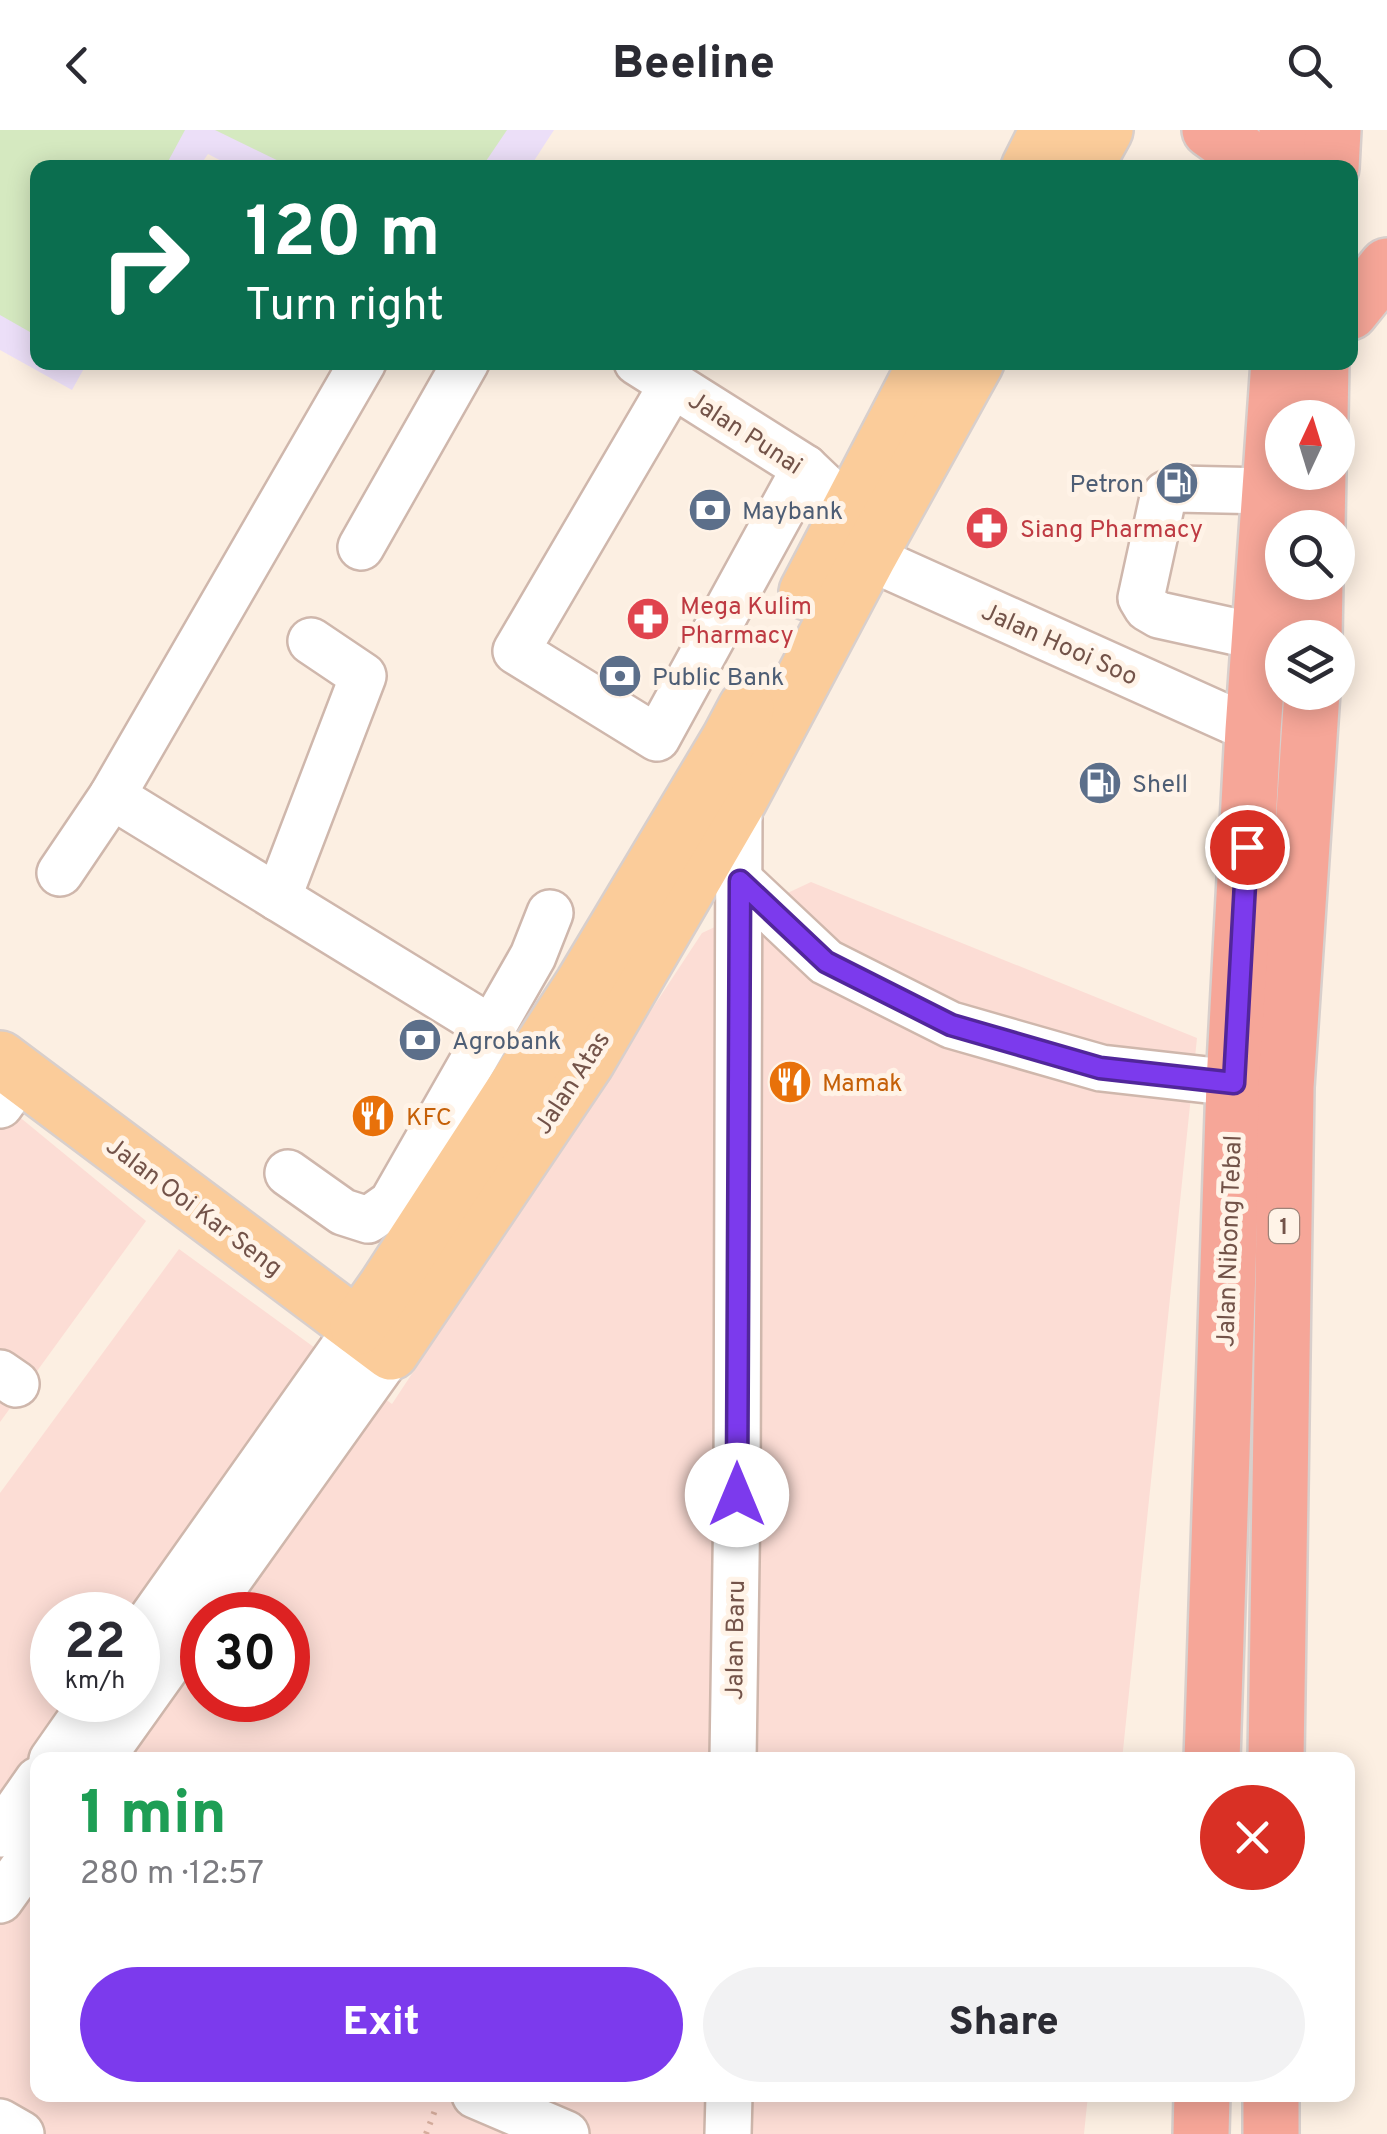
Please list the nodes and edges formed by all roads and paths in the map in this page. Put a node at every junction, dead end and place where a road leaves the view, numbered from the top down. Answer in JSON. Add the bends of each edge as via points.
{"nodes":[{"id":1,"x":1048,"y":130,"type":"edge"},
{"id":2,"x":1105,"y":130,"type":"edge"},
{"id":3,"x":1210,"y":130,"type":"edge"},
{"id":4,"x":1287,"y":130,"type":"edge"},
{"id":5,"x":1333,"y":130,"type":"edge"},
{"id":6,"x":1032,"y":160,"type":"edge"},
{"id":7,"x":1088,"y":160,"type":"edge"},
{"id":8,"x":1246,"y":160,"type":"edge"},
{"id":9,"x":1287,"y":160,"type":"edge"},
{"id":10,"x":1331,"y":160,"type":"edge"},
{"id":11,"x":1387,"y":266,"type":"edge"},
{"id":12,"x":1358,"y":302,"type":"edge"},
{"id":13,"x":358,"y":370,"type":"edge"},
{"id":14,"x":462,"y":370,"type":"edge"},
{"id":15,"x":924,"y":370,"type":"edge"},
{"id":16,"x":971,"y":370,"type":"edge"},
{"id":17,"x":1279,"y":370,"type":"edge"},
{"id":18,"x":1321,"y":370,"type":"edge"},
{"id":19,"x":655,"y":374,"type":"edge"},
{"id":20,"x":1283,"y":400,"type":"edge"},
{"id":21,"x":1320,"y":400,"type":"edge"},
{"id":22,"x":805,"y":468,"type":"junction"},
{"id":23,"x":1265,"y":484,"type":"edge"},
{"id":24,"x":1292,"y":490,"type":"edge"},
{"id":25,"x":859,"y":534,"type":"junction"},
{"id":26,"x":362,"y":547,"type":"dead end"},
{"id":27,"x":1260,"y":637,"type":"junction"},
{"id":28,"x":311,"y":641,"type":"dead end"},
{"id":29,"x":1311,"y":710,"type":"edge"},
{"id":30,"x":1253,"y":730,"type":"junction"},
{"id":31,"x":112,"y":796,"type":"junction"},
{"id":32,"x":739,"y":800,"type":"junction"},
{"id":33,"x":60,"y":873,"type":"dead end"},
{"id":34,"x":740,"y":881,"type":"junction"},
{"id":35,"x":278,"y":898,"type":"junction"},
{"id":36,"x":550,"y":913,"type":"dead end"},
{"id":37,"x":533,"y":956,"type":"junction"},
{"id":38,"x":583,"y":984,"type":"junction"},
{"id":39,"x":492,"y":1028,"type":"junction"},
{"id":40,"x":7,"y":1080,"type":"edge"},
{"id":41,"x":1234,"y":1083,"type":"junction"},
{"id":42,"x":288,"y":1173,"type":"dead end"},
{"id":43,"x":374,"y":1340,"type":"junction"},
{"id":44,"x":160,"y":1610,"type":"edge"},
{"id":45,"x":79,"y":1722,"type":"edge"},
{"id":46,"x":58,"y":1752,"type":"edge"},
{"id":47,"x":105,"y":1752,"type":"edge"},
{"id":48,"x":733,"y":1752,"type":"edge"},
{"id":49,"x":1212,"y":1752,"type":"edge"},
{"id":50,"x":1276,"y":1752,"type":"edge"},
{"id":51,"x":30,"y":1791,"type":"edge"},
{"id":52,"x":0,"y":1834,"type":"edge"},
{"id":53,"x":30,"y":1863,"type":"edge"},
{"id":54,"x":11,"y":1898,"type":"edge"},
{"id":55,"x":439,"y":2102,"type":"edge"},
{"id":56,"x":491,"y":2102,"type":"edge"},
{"id":57,"x":729,"y":2102,"type":"edge"},
{"id":58,"x":1202,"y":2102,"type":"edge"},
{"id":59,"x":1272,"y":2102,"type":"edge"},
{"id":60,"x":0,"y":2122,"type":"edge"},
{"id":61,"x":21,"y":2134,"type":"edge"},
{"id":62,"x":426,"y":2134,"type":"edge"},
{"id":63,"x":566,"y":2134,"type":"edge"},
{"id":64,"x":728,"y":2134,"type":"edge"},
{"id":65,"x":1201,"y":2134,"type":"edge"},
{"id":66,"x":1271,"y":2134,"type":"edge"}],
"edges":[{"from":1,"to":6,"type":"main road"},
{"from":2,"to":7,"type":"main road"},
{"from":3,"to":8,"type":"highway"},
{"from":4,"to":9,"type":"highway"},
{"from":5,"to":10,"type":"highway"},
{"from":11,"to":12,"type":"highway"},
{"from":13,"to":31,"type":"street"},
{"from":14,"to":26,"type":"street"},
{"from":15,"to":25,"type":"main road","name":"Jalan Atas"},
{"from":16,"to":25,"type":"main road","name":"Jalan Atas"},
{"from":17,"to":20,"type":"highway","name":"Jalan Nibong Tebal"},
{"from":18,"to":21,"type":"highway"},
{"from":19,"to":22,"type":"street","name":"Jalan Punai"},
{"from":19,"to":22,"type":"street","via":[[516,652],[657,738]]},
{"from":22,"to":25,"type":"street","name":"Jalan Punai"},
{"from":23,"to":27,"type":"street","via":[[1166,494],[1141,598],[1159,615]]},
{"from":24,"to":27,"type":"highway","name":"Jalan Nibong Tebal"},
{"from":25,"to":30,"type":"street","name":"Jalan Hooi Soo"},
{"from":25,"to":32,"type":"main road","name":"Jalan Atas"},
{"from":25,"to":38,"type":"main road","name":"Jalan Atas"},
{"from":27,"to":30,"type":"highway","name":"Jalan Nibong Tebal"},
{"from":28,"to":35,"type":"street","via":[[363,676]]},
{"from":29,"to":50,"type":"highway","number":"1","via":[[1286,1088]]},
{"from":30,"to":41,"type":"highway","name":"Jalan Nibong Tebal"},
{"from":31,"to":33,"type":"street"},
{"from":31,"to":35,"type":"street"},
{"from":32,"to":34,"type":"street","name":"Jalan Baru"},
{"from":32,"to":43,"type":"main road","name":"Jalan Atas","via":[[588,1061]]},
{"from":34,"to":41,"type":"street","via":[[826,962],[951,1025],[1100,1068]]},
{"from":34,"to":48,"type":"street","name":"Jalan Baru"},
{"from":35,"to":39,"type":"street"},
{"from":36,"to":37,"type":"street"},
{"from":37,"to":38,"type":"street"},
{"from":37,"to":39,"type":"street"},
{"from":38,"to":43,"type":"main road","name":"Jalan Atas","via":[[386,1288]]},
{"from":39,"to":42,"type":"street","via":[[392,1203],[368,1220],[343,1212]]},
{"from":40,"to":43,"type":"main road","name":"Jalan Ooi Kar Seng"},
{"from":41,"to":49,"type":"highway","name":"Jalan Nibong Tebal"},
{"from":43,"to":44,"type":"street","name":"Jalan Atas"},
{"from":43,"to":47,"type":"street","name":"Jalan Atas"},
{"from":45,"to":46,"type":"street"},
{"from":51,"to":52,"type":"street"},
{"from":53,"to":54,"type":"street"},
{"from":55,"to":62,"type":"path"},
{"from":56,"to":63,"type":"street"},
{"from":57,"to":64,"type":"street"},
{"from":58,"to":65,"type":"highway"},
{"from":59,"to":66,"type":"highway"},
{"from":60,"to":61,"type":"street"}]}
